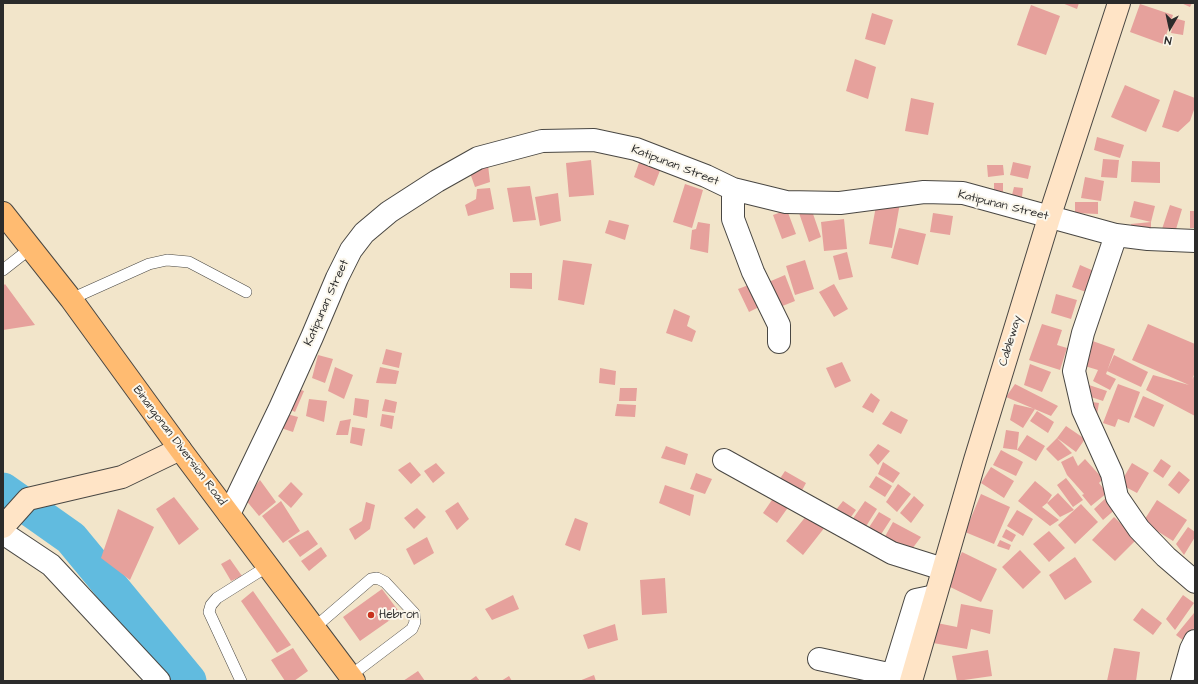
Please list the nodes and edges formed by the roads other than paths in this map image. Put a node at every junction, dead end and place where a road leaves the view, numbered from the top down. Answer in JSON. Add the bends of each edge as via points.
{"nodes":[{"id":1,"x":1119,"y":3,"type":"edge"},
{"id":2,"x":732,"y":188,"type":"junction"},
{"id":3,"x":3,"y":213,"type":"edge"},
{"id":4,"x":1049,"y":218,"type":"junction"},
{"id":5,"x":1116,"y":235,"type":"junction"},
{"id":6,"x":1195,"y":241,"type":"edge"},
{"id":7,"x":31,"y":248,"type":"junction"},
{"id":8,"x":5,"y":265,"type":"edge"},
{"id":9,"x":246,"y":292,"type":"dead end"},
{"id":10,"x":71,"y":299,"type":"junction"},
{"id":11,"x":779,"y":342,"type":"dead end"},
{"id":12,"x":180,"y":449,"type":"junction"},
{"id":13,"x":724,"y":460,"type":"dead end"},
{"id":14,"x":229,"y":514,"type":"junction"},
{"id":15,"x":12,"y":519,"type":"edge"},
{"id":16,"x":268,"y":566,"type":"junction"},
{"id":17,"x":943,"y":569,"type":"junction"},
{"id":18,"x":1195,"y":582,"type":"edge"},
{"id":19,"x":314,"y":628,"type":"junction"},
{"id":20,"x":1195,"y":641,"type":"edge"},
{"id":21,"x":819,"y":659,"type":"dead end"},
{"id":22,"x":352,"y":679,"type":"edge"},
{"id":23,"x":898,"y":679,"type":"edge"},
{"id":24,"x":159,"y":681,"type":"edge"},
{"id":25,"x":241,"y":681,"type":"edge"},
{"id":26,"x":1182,"y":681,"type":"edge"}],
"edges":[{"from":1,"to":4,"type":"street","name":"Cableway"},
{"from":2,"to":4,"type":"street","name":"Katipunan Street","via":[[786,202],[840,203],[924,192],[963,193]]},
{"from":2,"to":11,"type":"street","via":[[733,219],[753,272],[779,325]]},
{"from":2,"to":14,"type":"street","name":"Katipunan Street","via":[[636,149],[594,140],[542,142],[478,158],[416,194],[364,233],[351,250]]},
{"from":3,"to":7,"type":"main road","name":"Binangonan Diversion Road"},
{"from":4,"to":5,"type":"street","name":"Katipunan Street"},
{"from":4,"to":17,"type":"street","name":"Cableway"},
{"from":5,"to":6,"type":"street","name":"Katipunan Street"},
{"from":5,"to":18,"type":"street","via":[[1083,332],[1074,371],[1083,410],[1112,474],[1117,497],[1139,529]]},
{"from":7,"to":8,"type":"lane"},
{"from":7,"to":10,"type":"main road","name":"Binangonan Diversion Road"},
{"from":9,"to":10,"type":"lane","via":[[189,262],[167,260],[149,264]]},
{"from":10,"to":12,"type":"main road","name":"Binangonan Diversion Road"},
{"from":12,"to":14,"type":"main road","name":"Binangonan Diversion Road"},
{"from":12,"to":15,"type":"street","via":[[122,477]]},
{"from":13,"to":17,"type":"street","via":[[892,553]]},
{"from":14,"to":16,"type":"main road","name":"Binangonan Diversion Road"},
{"from":15,"to":24,"type":"street","via":[[51,565]]},
{"from":16,"to":19,"type":"main road","name":"Binangonan Diversion Road"},
{"from":16,"to":25,"type":"lane","via":[[217,598],[209,612]]},
{"from":17,"to":23,"type":"street","name":"Cableway","via":[[935,596]]},
{"from":19,"to":22,"type":"main road","name":"Binangonan Diversion Road"},
{"from":19,"to":22,"type":"lane","via":[[371,580],[378,578],[385,582],[414,613],[415,622],[412,629]]},
{"from":20,"to":26,"type":"street"},
{"from":21,"to":23,"type":"street"}]}
